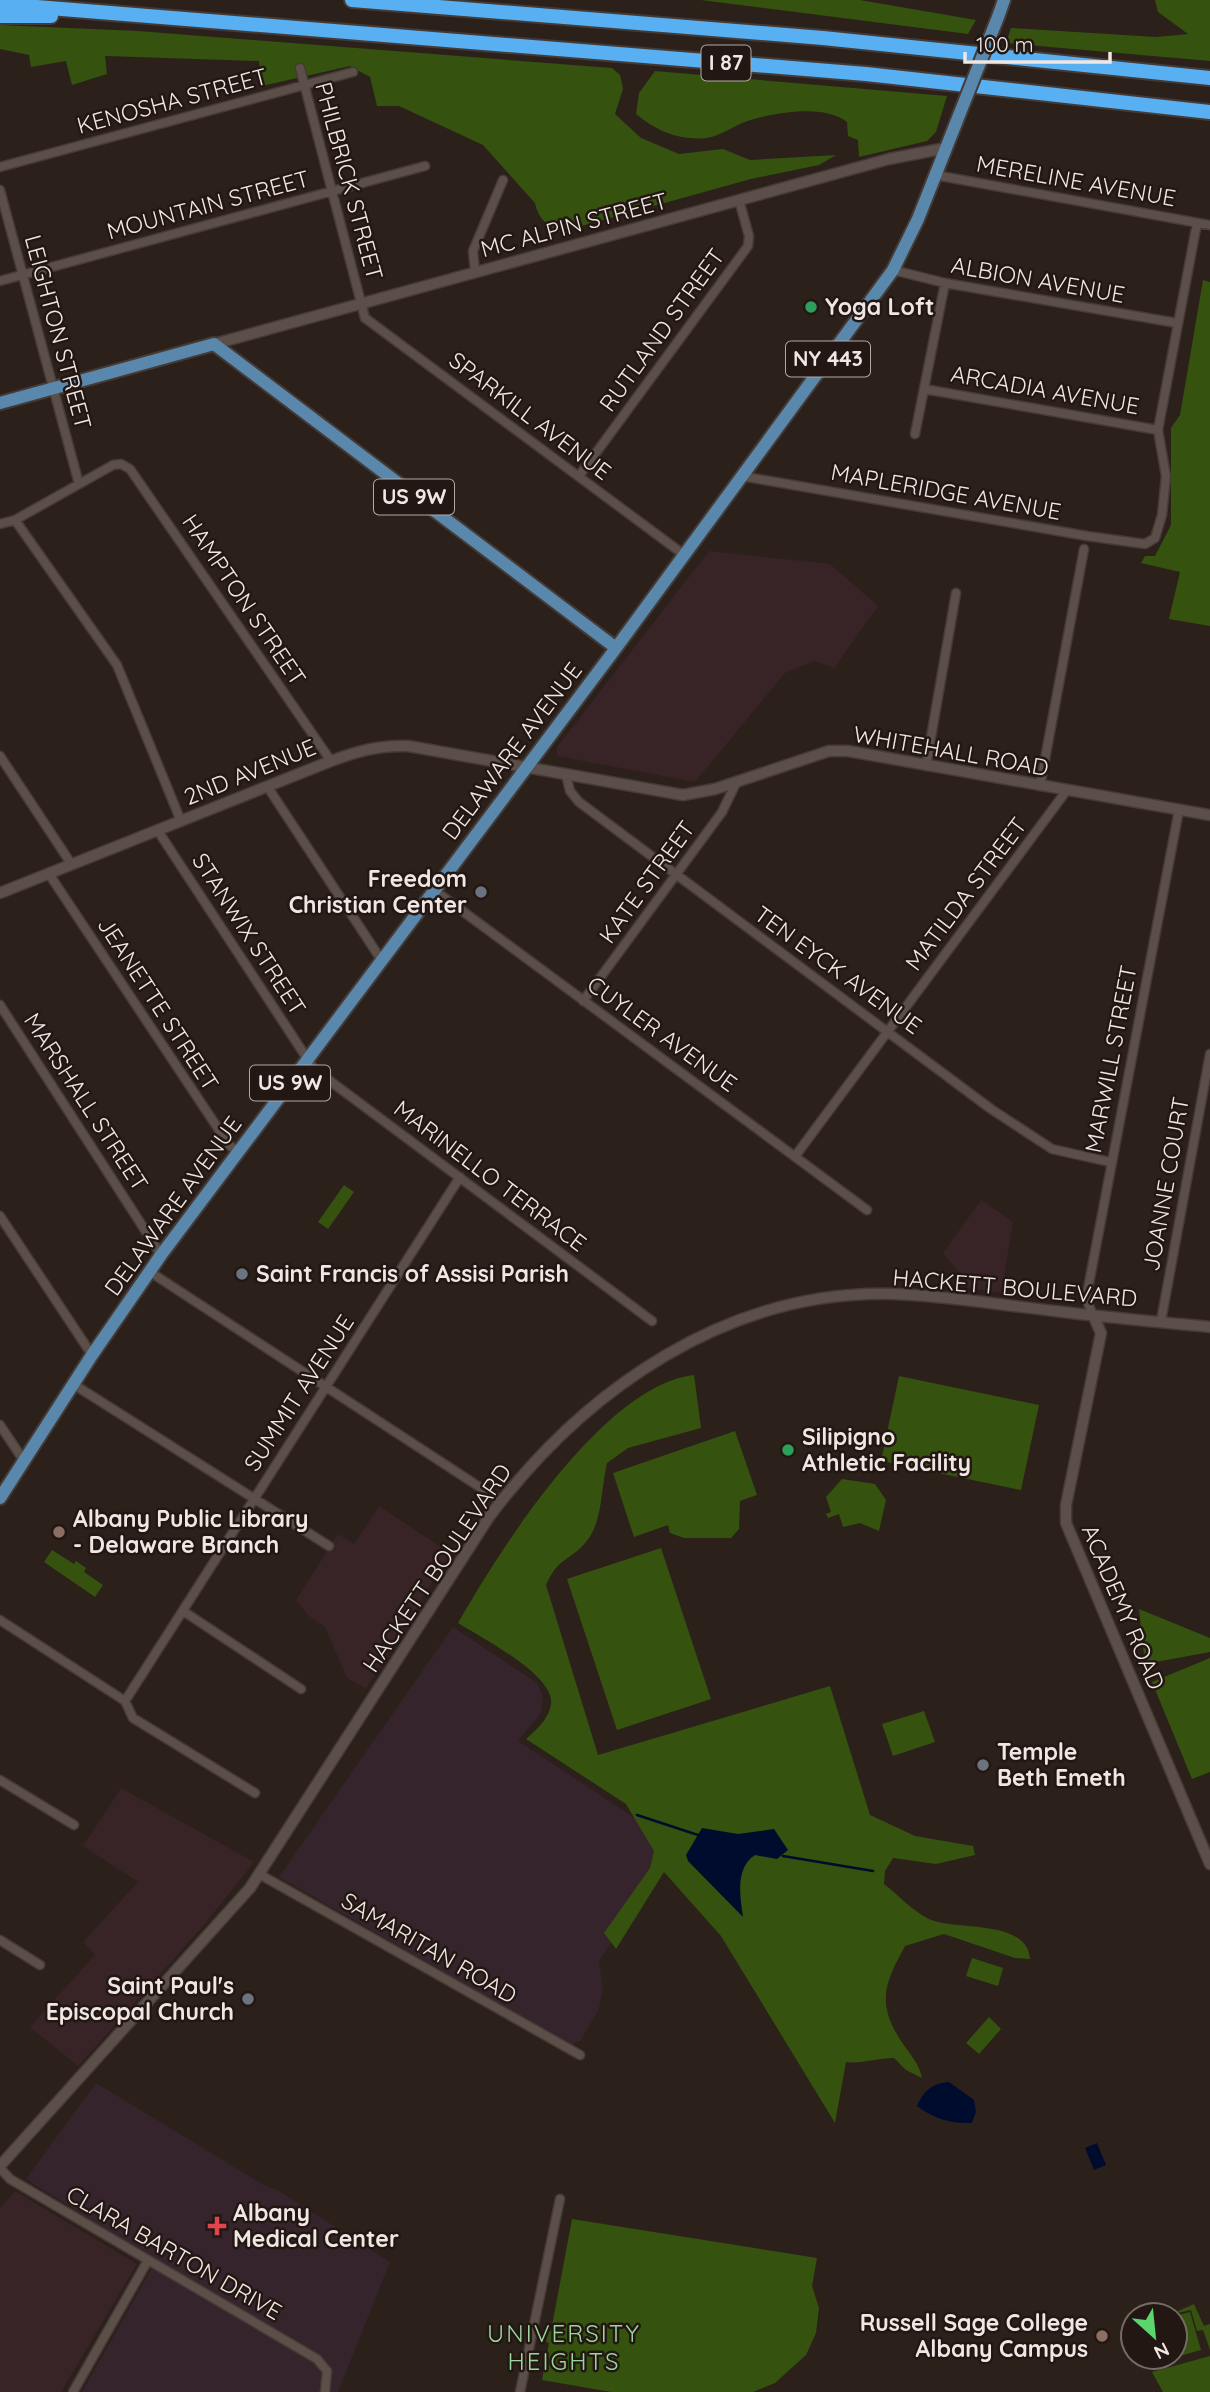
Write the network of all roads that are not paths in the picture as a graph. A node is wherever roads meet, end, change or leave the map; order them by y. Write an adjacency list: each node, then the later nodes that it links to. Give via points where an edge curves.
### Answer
1 (352, 0): 5 (highway, I 87)
2 (383, 0): 5 (highway)
3 (1004, 0): 13 (main road, DELAWARE AVENUE / NY 443, bridge)
4 (0, 4): 7 (highway, I 87)
5 (408, 4): 10 (highway, I 87, via 797,35)
6 (0, 16): 7 (highway)
7 (241, 23): 12 (highway, I 87, via 866,74)
8 (300, 68): 11 (street, PHILBRICK STREET)
9 (353, 72): 11 (street, KENOSHA STREET)
10 (1210, 78)
11 (305, 85): 15 (street, KENOSHA STREET); 19 (street, PHILBRICK STREET)
12 (1210, 112)
13 (946, 148): 16 (main road, DELAWARE AVENUE / NY 443); 20 (street, MC ALPIN STREET, via 899,156)
14 (425, 166): 19 (street, MOUNTAIN STREET)
15 (0, 167)
16 (935, 175): 21 (street, MERELINE AVENUE); 23 (main road, DELAWARE AVENUE / NY 443)
17 (503, 180): 24 (street, via 473,251)
18 (0, 190): 25 (street, LEIGHTON STREET)
19 (333, 191): 25 (street, MOUNTAIN STREET); 28 (street, PHILBRICK STREET)
20 (739, 200): 24 (street, MC ALPIN STREET); 36 (street, RUTLAND STREET, via 748,246)
21 (1197, 223): 22 (street, MERELINE AVENUE); 29 (street)
22 (1210, 225)
23 (893, 271): 27 (street, ALBION AVENUE); 37 (main road, DELAWARE AVENUE / NY 443)
24 (475, 272): 28 (street, MC ALPIN STREET)
25 (21, 275): 26 (street, MOUNTAIN STREET); 31 (street, LEIGHTON STREET)
26 (0, 281)
27 (945, 284): 29 (street, ALBION AVENUE); 32 (street)
28 (362, 303): 30 (street, MC ALPIN STREET); 36 (street, SPARKILL AVENUE, via 365,318)
29 (1177, 323): 34 (street)
30 (214, 344): 31 (main road); 44 (main road, US 9W)
31 (52, 388): 33 (main road); 38 (street, LEIGHTON STREET)
32 (924, 389): 34 (street, ARCADIA AVENUE); 35 (street)
33 (0, 403)
34 (1158, 430): 37 (street, MAPLERIDGE AVENUE, via 1165,492 1155,538 1145,544)
35 (915, 433)
36 (579, 476): 42 (street, SPARKILL AVENUE)
37 (741, 476): 42 (main road, DELAWARE AVENUE / NY 443)
38 (79, 484): 39 (street); 46 (street, HAMPTON STREET, via 113,465 130,469)
39 (15, 520): 40 (street); 56 (street, via 117,665)
40 (0, 524)
41 (1084, 548): 52 (street)
42 (683, 554): 44 (main road, DELAWARE AVENUE / NY 443)
43 (956, 593): 47 (street)
44 (616, 648): 48 (main road, DELAWARE AVENUE / US 9W)
45 (0, 757): 58 (street)
46 (331, 761): 48 (street, 2ND AVENUE, via 367,747 408,746); 51 (street, 2ND AVENUE)
47 (926, 766): 50 (street, WHITEHALL ROAD, via 829,751); 52 (street, WHITEHALL ROAD)
48 (524, 767): 49 (street, WHITEHALL ROAD); 61 (main road, DELAWARE AVENUE / US 9W)
49 (566, 775): 50 (street, WHITEHALL ROAD, via 683,795); 60 (street, TEN EYCK AVENUE, via 579,802)
50 (736, 783): 60 (street, KATE STREET, via 722,812)
51 (267, 786): 56 (street, 2ND AVENUE); 63 (street)
52 (1040, 786): 53 (street, WHITEHALL ROAD)
53 (1066, 790): 54 (street, WHITEHALL ROAD); 66 (street, MATILDA STREET)
54 (1179, 810): 55 (street, WHITEHALL ROAD); 71 (street, MARWILL STREET)
55 (1210, 815)
56 (181, 821): 57 (street, 2ND AVENUE)
57 (158, 831): 58 (street, 2ND AVENUE); 68 (street, STANWIX STREET)
58 (72, 865): 59 (street, 2ND AVENUE)
59 (50, 874): 62 (street, 2ND AVENUE); 69 (street, JEANETTE STREET, via 229,1145)
60 (677, 875): 64 (street, KATE STREET); 66 (street, TEN EYCK AVENUE)
61 (434, 890): 63 (main road, DELAWARE AVENUE / US 9W); 64 (street, CUYLER AVENUE)
62 (0, 893)
63 (382, 961): 68 (main road, DELAWARE AVENUE / US 9W)
64 (583, 1002): 70 (street, CUYLER AVENUE)
65 (0, 1005): 75 (street, MARSHALL STREET)
66 (887, 1030): 70 (street, MATILDA STREET); 71 (street, TEN EYCK AVENUE, via 1040,1142 1069,1154)
67 (1210, 1054): 79 (street, JOANNE COURT)
68 (308, 1059): 69 (main road, DELAWARE AVENUE / US 9W); 72 (street, MARINELLO TERRACE, via 314,1069)
69 (238, 1152): 75 (main road, DELAWARE AVENUE / US 9W)
70 (796, 1155): 73 (street, CUYLER AVENUE)
71 (1110, 1161): 77 (street, MARWILL STREET, via 1086,1299)
72 (460, 1177): 78 (street, MARINELLO TERRACE); 83 (street, SUMMIT AVENUE)
73 (867, 1210)
74 (0, 1216): 81 (street)
75 (161, 1255): 76 (main road, DELAWARE AVENUE / US 9W)
76 (150, 1272): 81 (main road, DELAWARE AVENUE / US 9W); 83 (street)
77 (1093, 1315): 79 (street, HACKETT BOULEVARD); 88 (street, HACKETT BOULEVARD, via 893,1294 824,1299 755,1315 708,1332 608,1392 565,1428); 97 (street, ACADEMY ROAD, via 1101,1333 1066,1523)
78 (652, 1321)
79 (1161, 1321): 80 (street, HACKETT BOULEVARD)
80 (1210, 1327)
81 (92, 1355): 82 (main road, DELAWARE AVENUE / US 9W)
82 (73, 1384): 85 (main road, DELAWARE AVENUE / US 9W); 87 (street)
83 (326, 1386): 87 (street, SUMMIT AVENUE); 88 (street)
84 (0, 1425): 85 (street)
85 (24, 1461): 86 (main road, DELAWARE AVENUE / US 9W)
86 (0, 1498)
87 (255, 1499): 89 (street); 90 (street, SUMMIT AVENUE)
88 (501, 1501): 98 (street, HACKETT BOULEVARD)
89 (329, 1546)
90 (183, 1611): 92 (street); 93 (street, SUMMIT AVENUE)
91 (0, 1620): 93 (street)
92 (301, 1689)
93 (125, 1700): 95 (street, via 133,1718)
94 (0, 1780): 96 (street)
95 (255, 1793)
96 (74, 1825)
97 (1210, 1864)
98 (259, 1874): 101 (street, SAMARITAN ROAD); 102 (street, HACKETT BOULEVARD, via 218,1926)
99 (0, 1940): 100 (street)
100 (40, 1965)
101 (580, 2055)
102 (0, 2167): 104 (street, CLARA BARTON DRIVE, via 9,2179)
103 (560, 2199): 107 (street)
104 (147, 2262): 105 (street); 106 (street, CLARA BARTON DRIVE, via 317,2359 327,2371)
105 (73, 2392)
106 (325, 2392)
107 (520, 2392)

